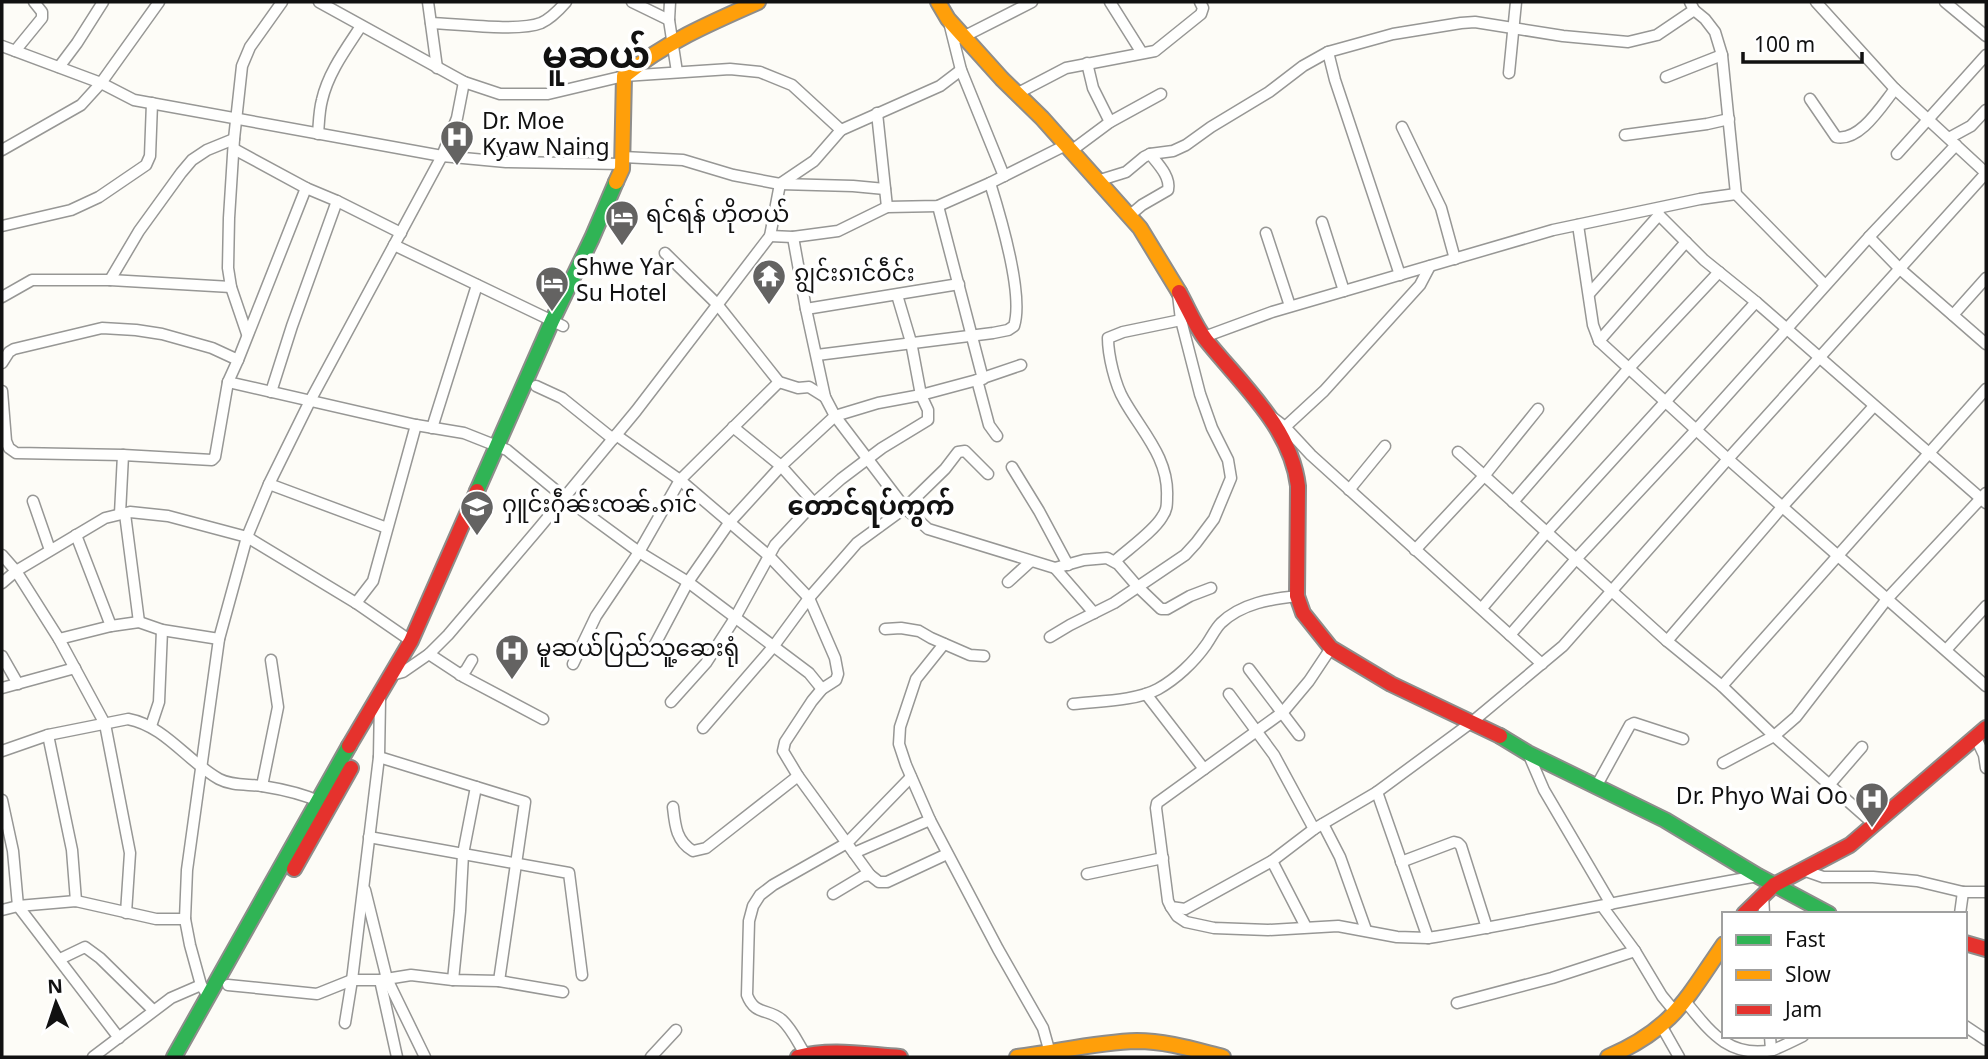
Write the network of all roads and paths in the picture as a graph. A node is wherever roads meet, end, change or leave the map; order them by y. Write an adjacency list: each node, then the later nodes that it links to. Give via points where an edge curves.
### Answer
1 (34, 2): 28 (street, via 42,18)
2 (103, 2): 34 (street)
3 (142, 2): 18 (street)
4 (282, 2): 50 (street, via 242,66)
5 (319, 2): 22 (street)
6 (428, 2): 21 (street)
7 (566, 2): 21 (street, via 541,23 517,28)
8 (632, 2): 20 (street)
9 (670, 2): 20 (street)
10 (758, 2): 26 (main road)
11 (938, 2): 25 (main road)
12 (1032, 2): 25 (street)
13 (1110, 2): 30 (street)
14 (1200, 2): 30 (street, via 1201,14 1155,51)
15 (1516, 2): 23 (street)
16 (1816, 2): 43 (street)
17 (1945, 2): 24 (street)
18 (155, 6): 42 (street)
19 (1692, 6): 23 (street, via 1657,35 1628,42); 31 (street, via 1715,32)
20 (669, 20): 26 (street)
21 (431, 23): 35 (street)
22 (361, 26): 35 (street); 56 (street, via 328,81)
23 (1514, 29): 29 (street, via 1461,23 1393,34); 38 (street)
24 (1986, 36)
25 (959, 39): 36 (street); 44 (main road)
26 (673, 42): 37 (street); 39 (main road)
27 (2, 46): 28 (street)
28 (15, 51): 34 (street)
29 (1328, 52): 62 (street, via 1185,145); 94 (street)
30 (1142, 53): 33 (street)
31 (1722, 55): 40 (street); 51 (street)
32 (1986, 55): 52 (street)
33 (1087, 63): 44 (street, via 1066,68); 53 (street)
34 (59, 67): 42 (street)
35 (437, 68): 41 (street)
36 (961, 70): 49 (street, via 940,86); 67 (street)
37 (677, 72): 39 (street); 55 (street, via 760,72 792,85)
38 (1509, 73)
39 (624, 76): 41 (street, via 548,94 500,94); 65 (main road)
40 (1666, 77)
41 (464, 82): 64 (street, via 457,118)
42 (101, 83): 47 (street, via 134,100); 61 (street, via 81,106)
43 (1895, 89): 46 (street, via 1856,135 1845,139 1836,137); 52 (street)
44 (1018, 93): 60 (main road)
45 (1161, 94): 53 (street)
46 (1810, 99)
47 (152, 103): 50 (street); 81 (street, via 146,165 71,210)
48 (1986, 110): 58 (street)
49 (877, 113): 55 (street); 72 (street)
50 (237, 119): 56 (street); 59 (street)
51 (1729, 119): 57 (street); 73 (street)
52 (1929, 120): 58 (street); 63 (street)
53 (1110, 122): 60 (street)
54 (1402, 127): 90 (street, via 1441,208)
55 (841, 130): 70 (street, via 814,161)
56 (318, 134): 64 (street)
57 (1625, 135)
58 (1952, 141): 66 (street); 86 (street)
59 (234, 144): 71 (street); 96 (street, via 207,150 192,160 139,231); 100 (street)
60 (1069, 148): 67 (street); 68 (main road)
61 (2, 150)
62 (1150, 154): 68 (street, via 1126,173); 78 (street, via 1170,186)
63 (1897, 154)
64 (442, 156): 65 (street, via 506,162); 82 (street)
65 (623, 163): 70 (street, via 682,160); 112 (main road)
66 (1986, 173): 92 (street)
67 (1004, 176): 69 (street)
68 (1097, 181): 78 (main road)
69 (990, 183): 75 (street); 115 (street, via 1014,284 1016,320 1009,330)
70 (780, 184): 72 (street); 84 (street)
71 (306, 188): 74 (street); 114 (street)
72 (885, 189): 76 (street)
73 (1736, 194): 77 (street); 99 (street)
74 (337, 201): 82 (street); 132 (street)
75 (938, 206): 76 (street); 97 (street)
76 (887, 207): 85 (street, via 838,231)
77 (1658, 212): 80 (street); 87 (street); 103 (street)
78 (1129, 216): 101 (main road)
79 (1322, 222): 102 (street)
80 (1578, 225): 90 (street); 103 (street)
81 (2, 226)
82 (401, 233): 88 (street)
83 (1266, 233): 108 (street)
84 (771, 236): 85 (street); 107 (street)
85 (793, 237): 109 (street)
86 (1869, 237): 92 (street); 99 (street)
87 (1686, 242): 93 (street); 117 (street)
88 (394, 245): 98 (street); 135 (street)
89 (665, 253): 107 (street)
90 (1455, 259): 91 (street)
91 (1430, 266): 94 (street); 143 (street, via 1420,285)
92 (1900, 269): 110 (street); 121 (street)
93 (1719, 272): 106 (street); 125 (street)
94 (1400, 275): 102 (street)
95 (1986, 278): 110 (street)
96 (110, 280): 100 (street); 105 (street, via 32,280)
97 (959, 284): 104 (street); 115 (street)
98 (477, 285): 112 (street); 144 (street)
99 (1825, 285): 113 (street)
100 (231, 286): 114 (street)
101 (1178, 289): 111 (street); 116 (main road)
102 (1344, 291): 108 (street)
103 (1589, 294): 117 (street)
104 (897, 295): 109 (street); 118 (street)
105 (2, 297)
106 (1756, 302): 113 (street); 136 (street)
107 (717, 304): 128 (street); 147 (street)
108 (1290, 306): 116 (street)
109 (806, 309): 120 (street)
110 (1953, 315): 119 (street)
111 (1181, 320): 182 (street, via 1108,338 1118,388 1152,442 1168,486 1167,509 1161,521); 190 (street, via 1200,394 1231,478 1214,519 1196,543)
112 (558, 323): 129 (main road); 149 (main road)
113 (1786, 328): 121 (street); 145 (street)
114 (247, 334): 122 (street)
115 (972, 336): 118 (street); 126 (street)
116 (1204, 337): 139 (main road)
117 (1599, 341): 125 (street)
118 (911, 342): 120 (street); 133 (street)
119 (1986, 344)
120 (817, 355): 134 (street)
121 (1819, 358): 137 (street); 153 (street)
122 (239, 360): 123 (street, via 162,334 102,328 14,349); 127 (street)
123 (2, 363)
124 (1021, 365): 126 (street)
125 (1629, 368): 136 (street); 165 (street)
126 (980, 380): 133 (street); 146 (street, via 989,425)
127 (228, 382): 132 (street); 152 (street, via 212,460)
128 (779, 382): 134 (street, via 809,387); 142 (street)
129 (536, 386): 147 (street, via 562,398); 149 (main road)
130 (1986, 390): 151 (street)
131 (2, 391): 152 (street, via 6,441 16,453)
132 (271, 392): 135 (street)
133 (921, 395): 140 (street); 154 (street, via 928,420)
134 (825, 397): 140 (street)
135 (310, 401): 141 (street); 160 (street)
136 (1666, 402): 145 (street); 172 (street)
137 (1874, 406): 151 (street); 167 (street)
138 (1538, 409): 158 (street)
139 (1266, 413): 143 (street); 193 (main road, via 1296,470)
140 (835, 416): 154 (street); 155 (street)
141 (416, 425): 144 (street); 171 (street)
142 (733, 426): 155 (street); 159 (street)
143 (1285, 427): 161 (street)
144 (432, 428): 149 (street, via 464,433)
145 (1696, 430): 153 (street); 181 (street)
146 (997, 436)
147 (614, 437): 159 (street); 162 (street)
148 (1385, 446): 161 (street)
149 (502, 448): 162 (street); 209 (main road); 225 (main road, via 419,646)
150 (1458, 452): 158 (street)
151 (1929, 454): 163 (street); 180 (street)
152 (123, 455): 169 (street)
153 (1728, 459): 167 (street); 192 (street)
154 (869, 460): 166 (street); 168 (street)
155 (781, 466): 166 (street); 170 (street)
156 (1012, 467): 184 (street)
157 (988, 474): 168 (street, via 961,451)
158 (1484, 477): 165 (street); 176 (street)
159 (680, 480): 170 (street); 177 (street)
160 (269, 484): 171 (street); 174 (street)
161 (1349, 490): 176 (street)
162 (564, 497): 177 (street); 216 (street)
163 (1985, 498): 195 (street)
164 (33, 502): 175 (street)
165 (1513, 502): 172 (street)
166 (814, 503): 179 (street)
167 (1783, 506): 180 (street); 210 (street)
168 (905, 508): 183 (street, via 928,530); 194 (street, via 857,543)
169 (123, 514): 173 (street, via 105,518); 174 (street, via 168,516); 201 (street)
170 (729, 523): 179 (street); 189 (street)
171 (387, 528): 196 (street, via 373,581)
172 (1546, 533): 181 (street); 198 (street)
173 (76, 535): 175 (street); 202 (street)
174 (247, 537): 196 (street); 208 (street)
175 (50, 550): 186 (street)
176 (1415, 550): 198 (street)
177 (639, 552): 189 (street); 221 (street, via 597,616)
178 (2, 555): 186 (street)
179 (768, 556): 194 (street); 200 (street)
180 (1838, 556): 195 (street); 228 (street)
181 (1576, 558): 192 (street); 205 (street)
182 (1115, 561): 184 (street, via 1099,558); 190 (street)
183 (1030, 562): 185 (street); 187 (street)
184 (1068, 565): 185 (street)
185 (1055, 568): 199 (street)
186 (16, 571): 188 (street); 207 (street)
187 (1008, 582)
188 (2, 583)
189 (688, 583): 200 (street); 214 (street)
190 (1137, 586): 191 (street, via 1167,609); 199 (street)
191 (1211, 588)
192 (1611, 590): 210 (street); 222 (street)
193 (1297, 596): 213 (main road, via 1303,613); 232 (street, via 1263,600 1241,609 1221,623 1195,660)
194 (809, 598): 212 (street); 231 (street, via 837,670 836,680)
195 (1887, 599): 215 (street); 248 (street, via 1796,717)
196 (356, 603): 209 (street)
197 (1986, 606): 215 (street)
198 (1482, 608): 205 (street)
199 (1094, 613): 206 (street)
200 (735, 618): 212 (street); 235 (street, via 706,663)
201 (139, 622): 202 (street); 204 (street)
202 (111, 626): 207 (street)
203 (885, 629): 211 (street, via 919,631)
204 (162, 630): 208 (street); 242 (street, via 159,702)
205 (1510, 635): 222 (street)
206 (1050, 637)
207 (59, 639): 223 (street)
208 (219, 639): 255 (street)
209 (411, 640): 225 (main road)
210 (1667, 641): 228 (street)
211 (944, 644): 218 (street); 259 (street, via 916,679 900,727 899,744)
212 (773, 647): 231 (street, via 809,673); 243 (street)
213 (1331, 648): 237 (street); 240 (main road, via 1391,684)
214 (652, 650)
215 (1946, 650): 229 (street)
216 (429, 654): 225 (street); 226 (street)
217 (2, 656): 227 (street)
218 (984, 656)
219 (271, 660): 262 (street, via 278,707)
220 (472, 660): 226 (street)
221 (573, 664)
222 (1542, 664): 240 (street)
223 (75, 668): 227 (street); 241 (street)
224 (1249, 669): 237 (street)
225 (398, 673): 234 (main road); 238 (main road)
226 (460, 674): 239 (street)
227 (18, 684): 230 (street)
228 (1722, 686): 248 (street)
229 (1986, 686)
230 (2, 688)
231 (822, 689): 258 (street, via 785,742 783,751)
232 (1146, 694): 236 (street); 257 (street)
233 (1228, 694): 244 (street)
234 (380, 696): 238 (street); 266 (main road)
235 (671, 702)
236 (1073, 704)
237 (1283, 712): 244 (street); 247 (street)
238 (381, 714): 253 (street); 266 (main road)
239 (543, 719)
240 (1472, 722): 252 (main road); 264 (street)
241 (105, 724): 242 (street, via 128,719); 246 (street); 294 (street, via 130,853)
242 (151, 726): 255 (street)
243 (703, 728)
244 (1256, 731): 257 (street); 270 (street)
245 (1981, 733): 256 (street); 269 (main road)
246 (48, 735): 251 (street); 289 (street, via 72,850)
247 (1299, 735)
248 (1774, 736): 254 (street); 260 (street)
249 (1683, 739): 261 (street, via 1630,725)
250 (1862, 747): 260 (street)
251 (2, 751)
252 (1528, 753): 261 (main road); 290 (street)
253 (379, 757): 263 (street); 271 (street)
254 (1723, 763)
255 (200, 767): 262 (street, via 230,783); 299 (street)
256 (1986, 768)
257 (1204, 769): 276 (street, via 1157,803)
258 (798, 776): 267 (street, via 706,848 692,851 683,845); 272 (street)
259 (911, 777): 268 (street); 272 (street)
260 (1830, 784): 269 (street)
261 (1597, 785): 283 (main road)
262 (262, 786): 266 (street)
263 (476, 787): 273 (street); 279 (street, via 525,802)
264 (1377, 792): 270 (street); 278 (street)
265 (2, 800): 291 (street)
266 (324, 803): 314 (main road); 315 (main road)
267 (673, 807)
268 (930, 820): 274 (street); 275 (street)
269 (1875, 825): 280 (main road, via 1850,845)
270 (1318, 827): 277 (street); 302 (street, via 1340,857)
271 (369, 836): 273 (street); 284 (street)
272 (847, 843): 274 (street); 331 (street, via 773,885 753,906 747,995 761,1012 785,1022)
273 (463, 853): 279 (street); 311 (street)
274 (854, 853): 282 (street)
275 (947, 854): 282 (street, via 887,882); 330 (street, via 1043,1028)
276 (1163, 858): 281 (street); 292 (street)
277 (1272, 861): 292 (street, via 1185,909); 300 (street)
278 (1401, 862): 301 (street, via 1458,842); 303 (street)
279 (516, 863): 309 (street, via 569,873); 313 (street)
280 (1803, 870): 285 (main road); 286 (street, via 1823,877 1917,881)
281 (1087, 874)
282 (870, 875): 288 (street)
283 (1758, 876): 285 (main road); 290 (street)
284 (363, 883): 310 (street); 312 (street)
285 (1768, 889): 295 (main road); 296 (street); 297 (main road)
286 (1963, 892): 287 (street); 298 (street)
287 (1986, 892)
288 (833, 894)
289 (76, 901): 291 (street); 294 (street)
290 (1606, 905): 301 (street); 307 (street)
291 (18, 906): 293 (street); 308 (street)
292 (1171, 907): 300 (street, via 1186,922 1214,928)
293 (2, 910)
294 (127, 912): 299 (street)
295 (1746, 912)
296 (1763, 912)
297 (1824, 912)
298 (1960, 912)
299 (185, 919): 315 (street)
300 (1306, 926): 302 (street)
301 (1487, 928): 303 (street)
302 (1366, 930): 303 (street)
303 (1428, 939)
304 (1967, 944): 306 (main road)
305 (1722, 947): 318 (main road)
306 (1986, 949)
307 (1635, 951): 317 (street); 318 (street, via 1662,996)
308 (60, 959): 319 (street, via 85,947); 324 (street)
309 (582, 975)
310 (352, 979): 312 (street); 314 (street, via 317,994); 320 (street)
311 (453, 979): 312 (street, via 411,975); 313 (street)
312 (383, 980): 336 (street); 337 (street)
313 (499, 981): 316 (street)
314 (228, 985): 335 (main road)
315 (205, 991): 319 (street, via 171,998); 334 (main road)
316 (564, 992)
317 (1457, 1003)
318 (1680, 1007): 321 (main road); 328 (street, via 1734,1051)
319 (153, 1010): 324 (street)
320 (345, 1023)
321 (1662, 1027): 342 (main road); 343 (street)
322 (1967, 1027): 327 (street)
323 (676, 1030): 338 (street)
324 (119, 1038): 333 (street)
325 (1770, 1038): 328 (street)
326 (1799, 1038): 328 (street)
327 (1986, 1040)
328 (1771, 1051)
329 (1179, 1052): 330 (main road, via 1152,1041); 341 (main road)
330 (1051, 1053): 340 (main road)
331 (802, 1056): 332 (main road)
332 (842, 1056): 339 (main road)
333 (93, 1057)
334 (173, 1057)
335 (186, 1057)
336 (397, 1057)
337 (425, 1057)
338 (651, 1057)
339 (900, 1057)
340 (1017, 1057)
341 (1223, 1057)
342 (1608, 1057)
343 (1679, 1057)

